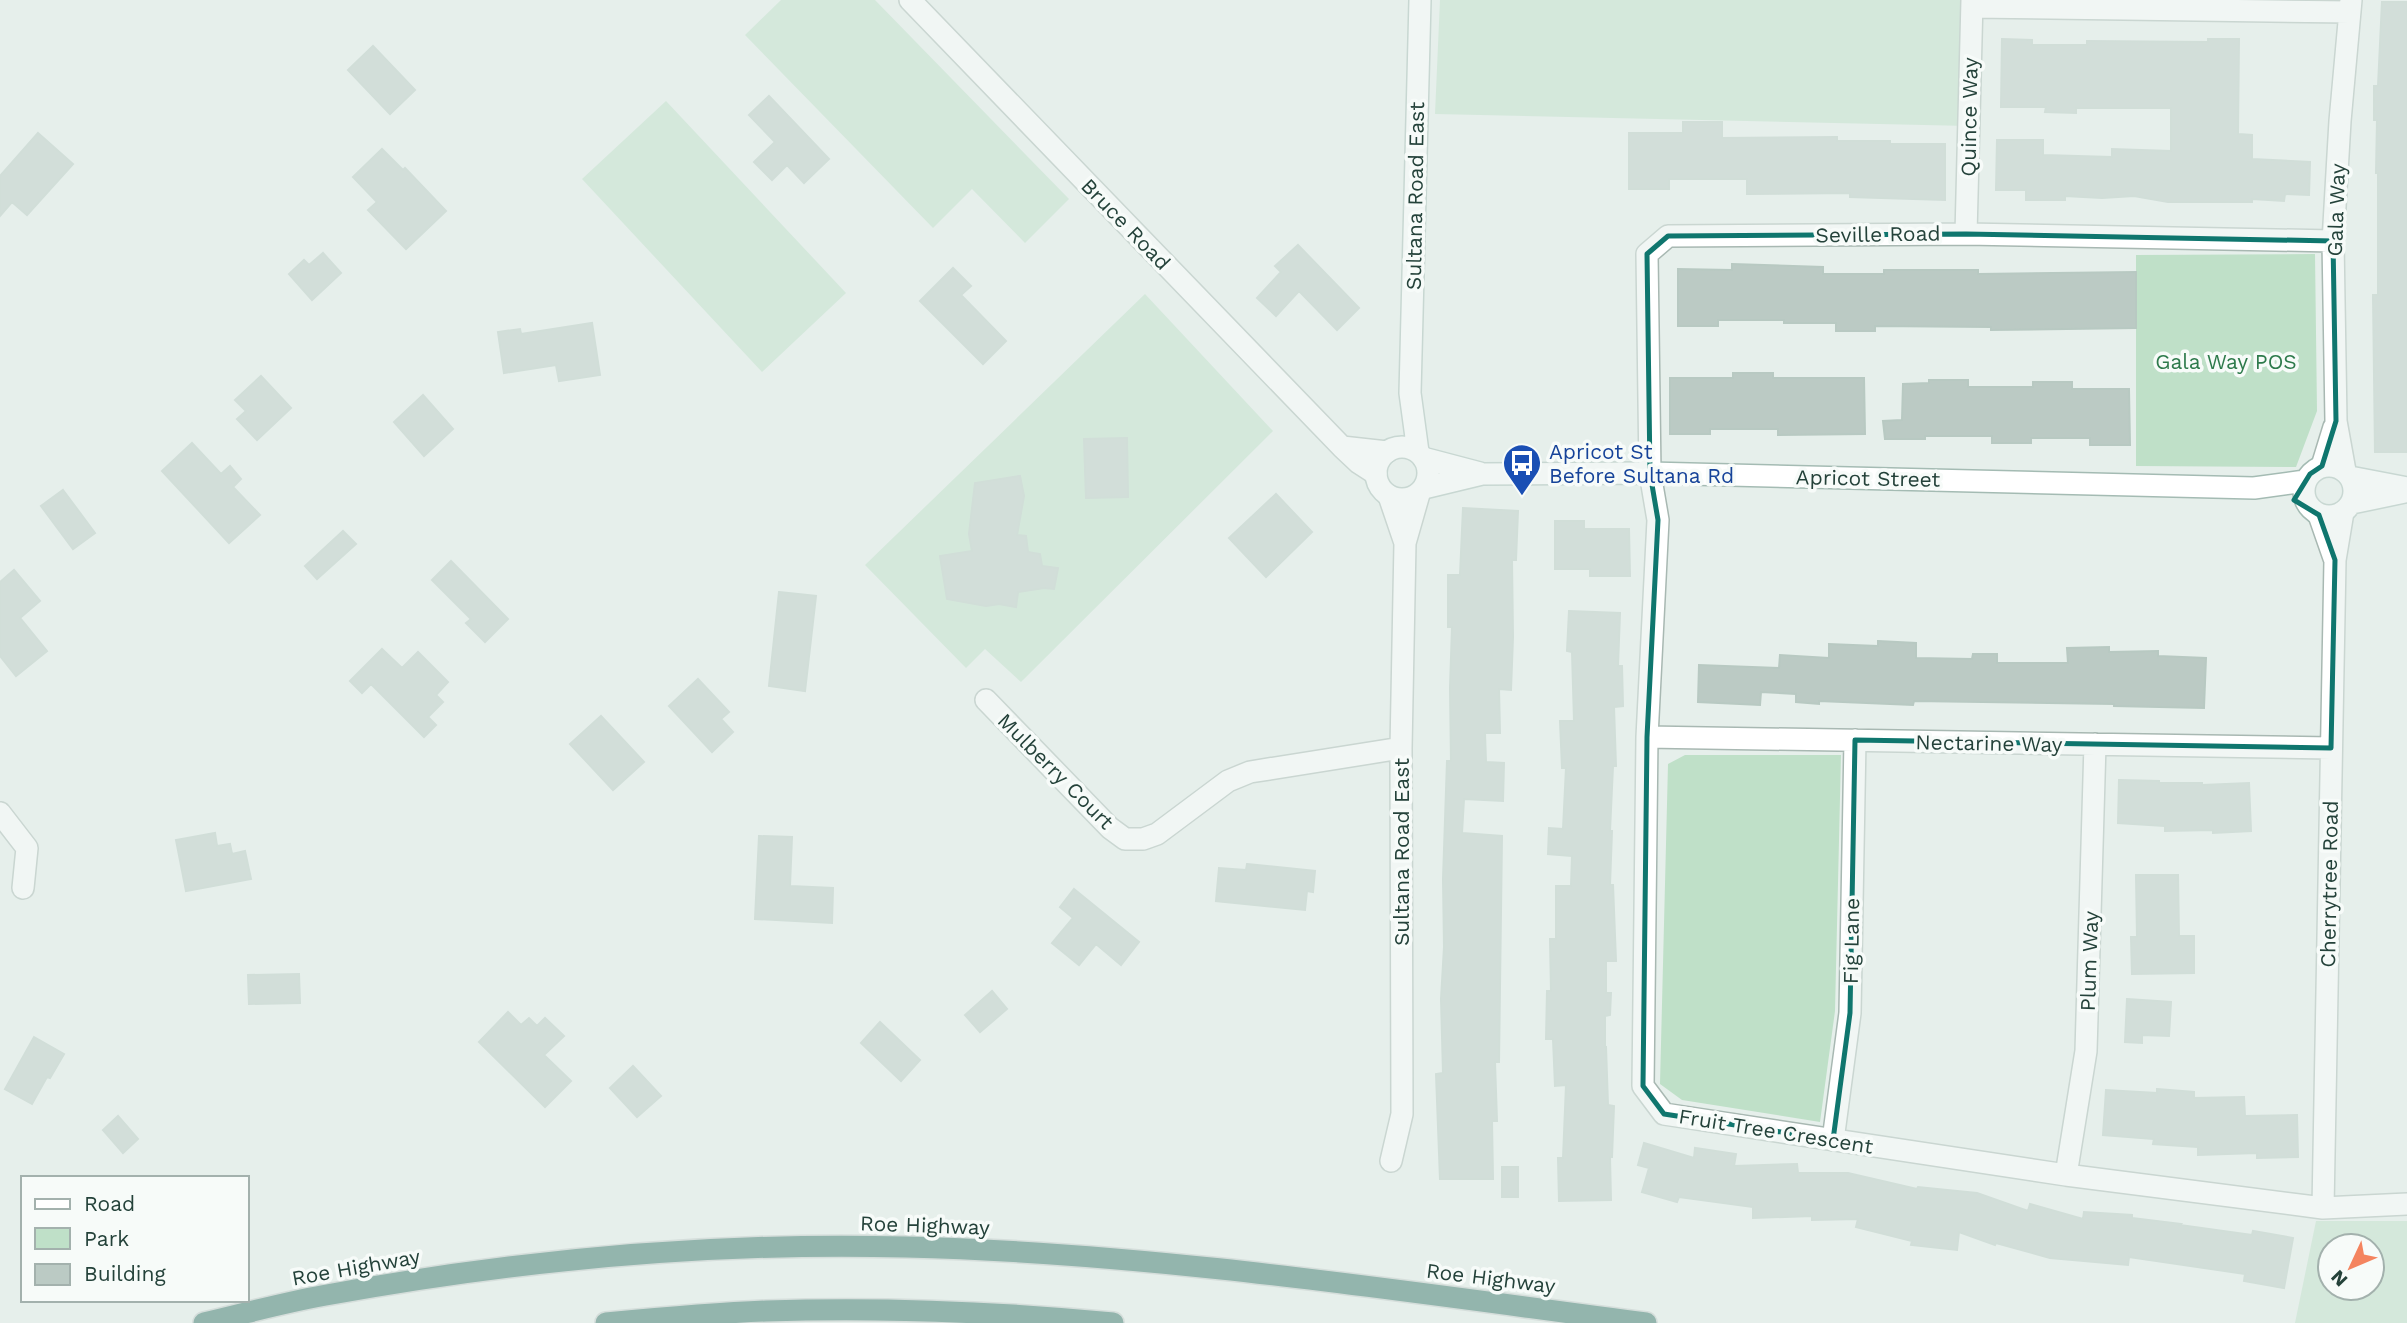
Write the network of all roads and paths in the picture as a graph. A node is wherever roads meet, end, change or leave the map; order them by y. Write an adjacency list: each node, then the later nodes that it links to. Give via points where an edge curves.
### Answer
1 (910, 0): 9 (street, Bruce Road)
2 (1420, 0): 7 (street, Sultana Road East)
3 (1972, 4): 4 (street); 5 (street, Quince Way)
4 (2350, 6): 6 (street, Gala Way)
5 (1966, 234): 6 (street, Seville Road); 13 (street, Seville Road, via 1668,236 1647,254)
6 (2333, 241): 8 (street, Gala Way)
7 (1410, 393): 10 (street, Sultana Road East); 11 (street, Sultana Road East)
8 (2336, 421): 12 (street, Gala Way); 16 (street, Gala Way)
9 (1342, 447): 10 (street); 14 (street, Bruce Road)
10 (1390, 450): 11 (street, via 1405,447); 14 (street, via 1381,458)
11 (1420, 455): 15 (street, Apricot Street); 20 (street, via 1427,470)
12 (2322, 466): 16 (street); 17 (street)
13 (1650, 473): 15 (street, Apricot Street); 18 (street, Apricot Street); 27 (street, Fruit Tree Crescent, via 1658,520)
14 (1376, 474): 21 (street)
15 (1482, 474): 20 (street, Apricot Street)
16 (2348, 474): 19 (street); 22 (street, via 2354,493)
17 (2305, 481): 18 (street, Apricot Street); 23 (street, via 2303,488)
18 (2254, 488): 23 (street, Apricot Street)
19 (2407, 490): 22 (street)
20 (1421, 491): 21 (street, via 1401,499); 24 (street, Sultana Road East)
21 (1389, 496): 24 (street, Sultana Road East)
22 (2348, 507): 23 (street, via 2335,516); 25 (street, Cherrytree Road)
23 (2313, 510): 25 (street, Cherrytree Road)
24 (1405, 543): 30 (street, Sultana Road East)
25 (2334, 560): 31 (street, Cherrytree Road)
26 (986, 700): 30 (street, Mulberry Court, via 1125,839 1157,834 1228,780 1250,772)
27 (1647, 737): 28 (street, Nectarine Way); 34 (street, Fruit Tree Crescent, via 1643,1086 1664,1114)
28 (1855, 740): 29 (street, Nectarine Way); 34 (street, Fig Lane, via 1850,1013)
29 (2095, 744): 31 (street, Nectarine Way); 36 (street, Plum Way, via 2087,1051)
30 (1401, 748): 35 (street, Sultana Road East, via 1402,1114)
31 (2331, 748): 38 (street, Cherrytree Road)
32 (0, 813): 33 (street, via 27,848)
33 (23, 888)
34 (1833, 1140): 36 (street, Fruit Tree Crescent)
35 (1391, 1161)
36 (2066, 1175): 38 (street, Fruit Tree Crescent)
37 (2407, 1204): 38 (street, Fruit Tree Crescent)
38 (2323, 1208)
39 (204, 1323): 42 (highway, Roe Highway, via 331,1294 484,1271 638,1254 892,1247 1190,1265)
40 (606, 1323): 41 (highway, via 765,1311 902,1311)
41 (1113, 1323)
42 (1646, 1323)

